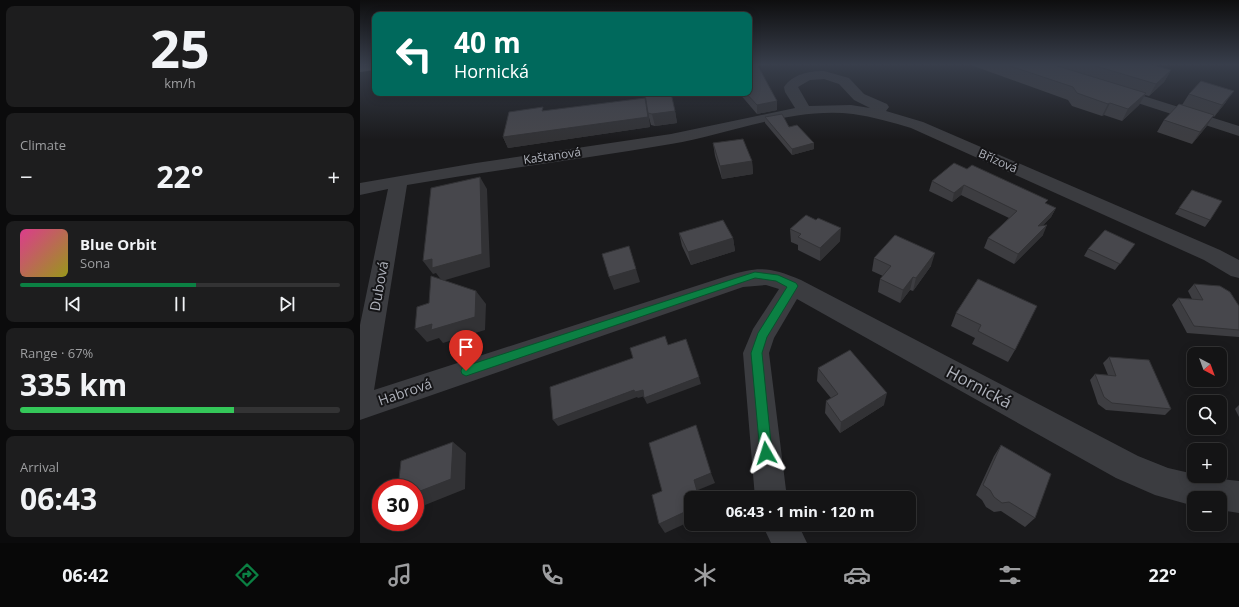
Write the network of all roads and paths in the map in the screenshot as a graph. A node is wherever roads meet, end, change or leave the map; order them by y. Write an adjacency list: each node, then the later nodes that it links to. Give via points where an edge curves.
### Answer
1 (792, 89): 4 (street)
2 (851, 89): 6 (street, via 856,96)
3 (1109, 89): 7 (street)
4 (804, 110): 5 (street, Břízová); 6 (street, Břízová, via 826,108 871,111)
5 (744, 123): 8 (street, Kaštanová, via 672,139 450,171)
6 (917, 125): 10 (street, Břízová, via 1212,255)
7 (1239, 131)
8 (399, 181): 9 (street, Kaštanová); 13 (street, Dubová)
9 (360, 189)
10 (1239, 270)
11 (724, 285): 12 (street, Hornická, via 755,275 778,278); 14 (street, Habrová)
12 (793, 286): 15 (street, via 762,336 756,353); 16 (street, Hornická, via 1134,470 1171,485)
13 (360, 391)
14 (360, 407)
15 (770, 491)
16 (1239, 497)
17 (783, 531): 18 (street)
18 (790, 543)

